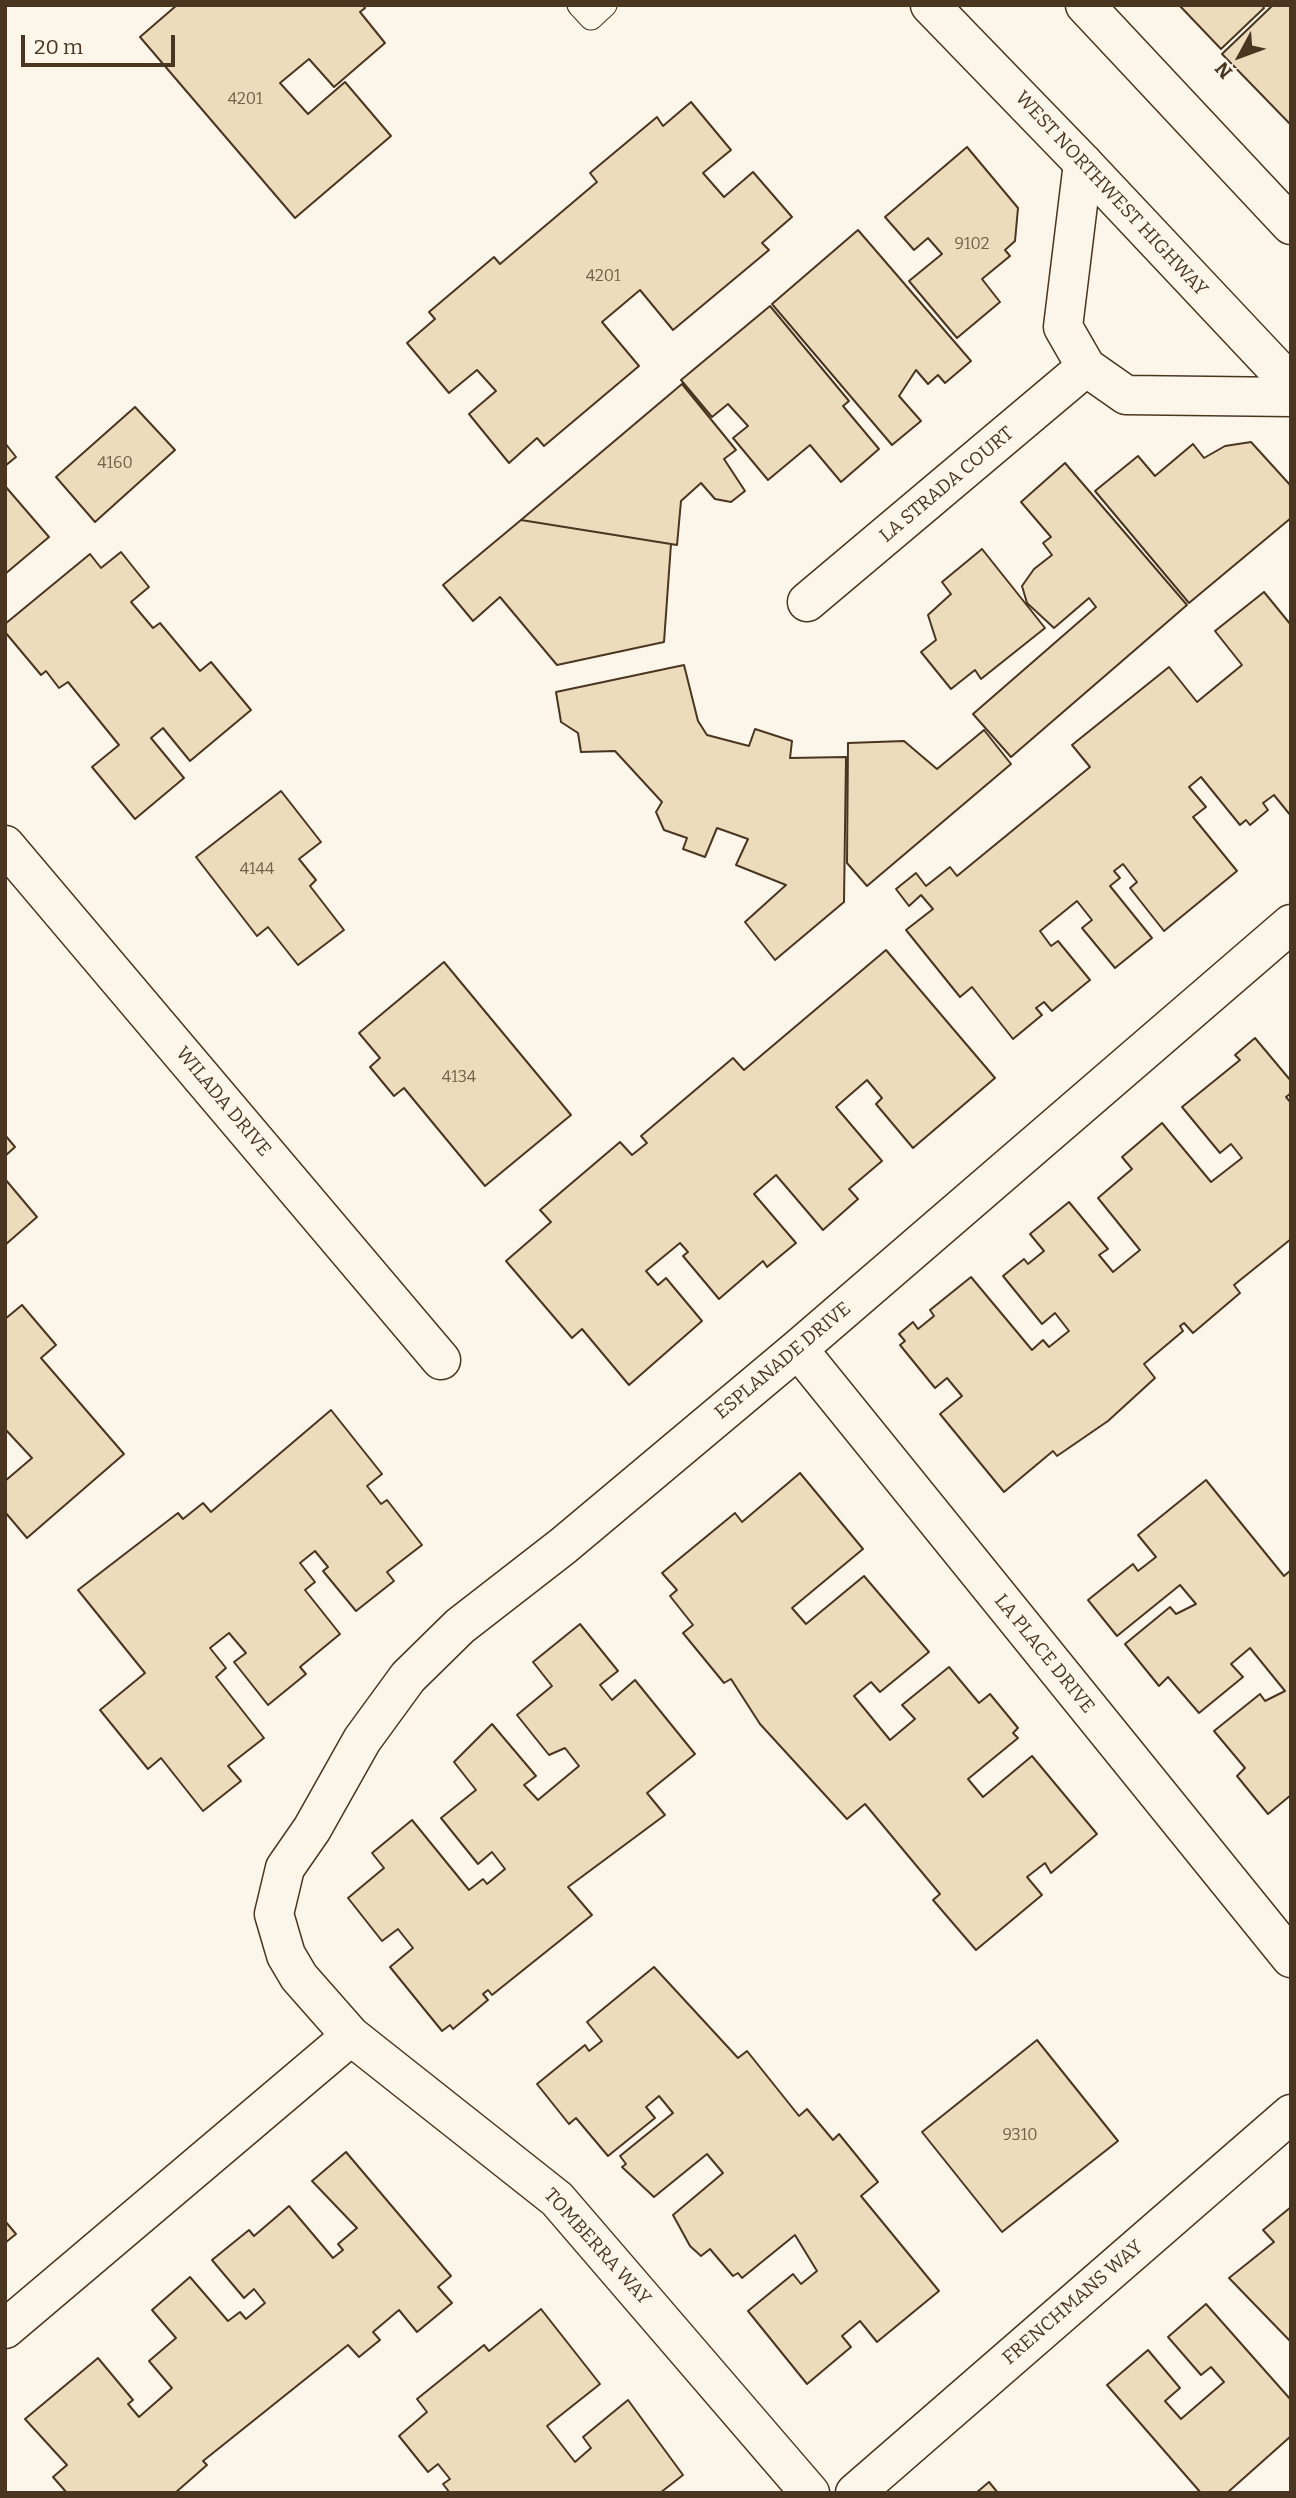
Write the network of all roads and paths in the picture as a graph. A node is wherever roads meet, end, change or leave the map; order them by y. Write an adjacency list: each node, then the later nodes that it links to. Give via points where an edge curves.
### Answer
1 (579, 5): 2 (lane, via 591,18)
2 (605, 5)
3 (930, 5): 5 (street, WEST NORTHWEST HIGHWAY)
4 (1085, 5): 6 (street)
5 (1083, 163): 7 (street, via 1063,327); 8 (street, WEST NORTHWEST HIGHWAY)
6 (1291, 225)
7 (1086, 367): 9 (street, via 1126,395); 10 (street, LA STRADA COURT)
8 (1291, 384)
9 (1291, 397)
10 (807, 602)
11 (5, 845): 14 (street, WILADA DRIVE)
12 (1286, 937): 13 (street, ESPLANADE DRIVE)
13 (798, 1349): 15 (street, ESPLANADE DRIVE, via 451,1634 408,1677 362,1740); 16 (street, LA PLACE DRIVE)
14 (441, 1360)
15 (313, 1829): 17 (street, TOMBERRA WAY, via 285,1868 274,1914 286,1955 299,1977)
16 (1291, 1958)
17 (351, 2036): 19 (street); 20 (street, TOMBERRA WAY, via 558,2199)
18 (1291, 2114): 21 (street, FRENCHMANS WAY)
19 (5, 2329)
20 (810, 2493)
21 (855, 2493)

